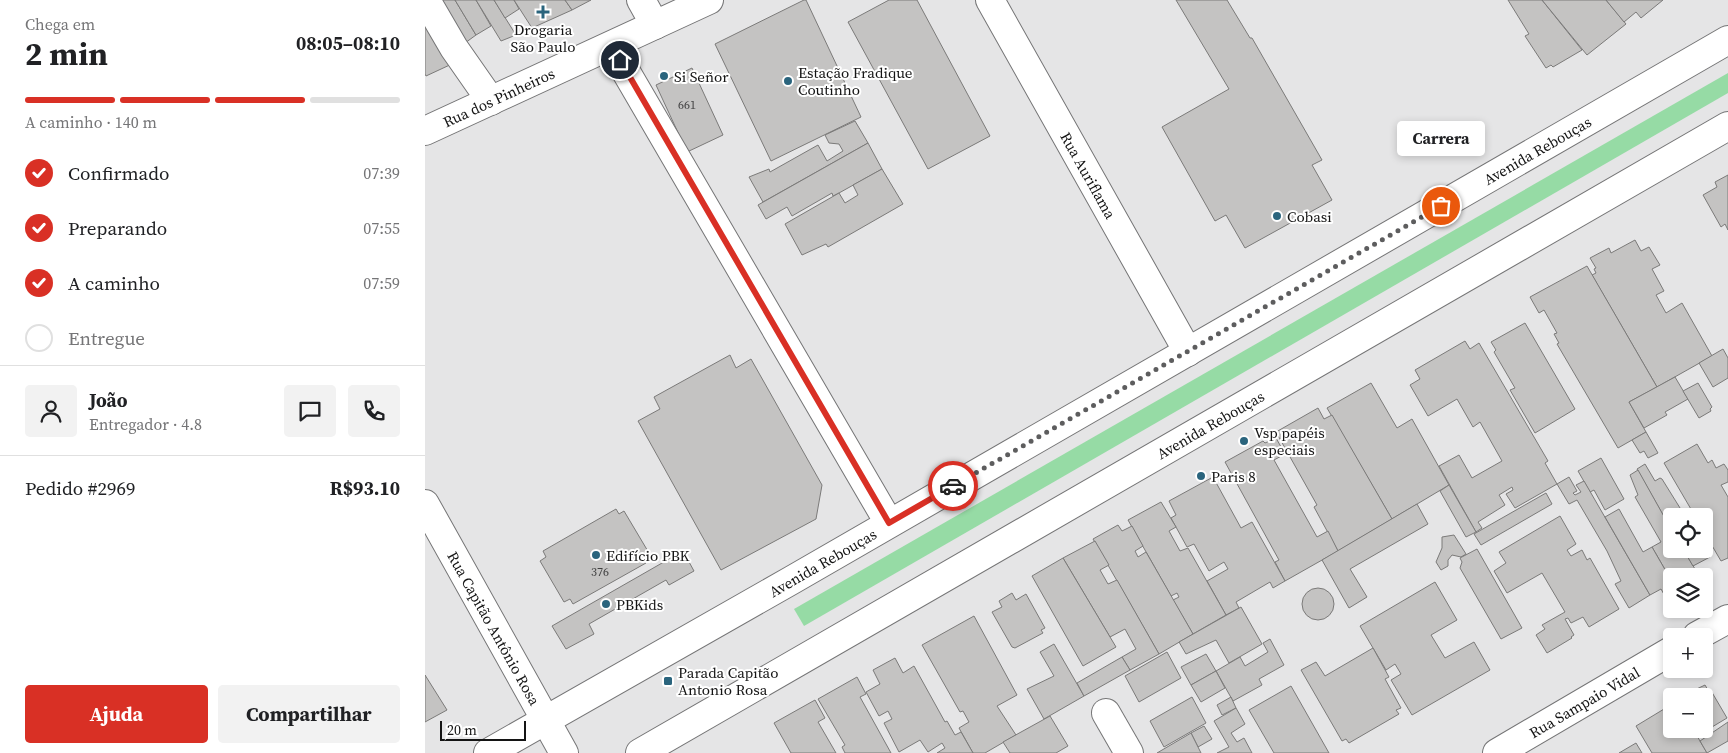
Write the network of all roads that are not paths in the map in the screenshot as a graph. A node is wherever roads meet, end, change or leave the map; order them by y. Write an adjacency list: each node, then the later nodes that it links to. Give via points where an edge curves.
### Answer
1 (426, 0): 8 (main road)
2 (641, 0): 5 (main road)
3 (709, 0): 5 (main road, Rua dos Pinheiros)
4 (990, 0): 11 (main road, Rua Auriflama)
5 (655, 25): 7 (main road, Rua dos Pinheiros)
6 (1728, 40): 11 (main road, Avenida Rebouças)
7 (611, 46): 8 (main road, Rua dos Pinheiros); 13 (main road)
8 (491, 101): 10 (main road, Rua dos Pinheiros)
9 (1728, 126): 21 (main road, Avenida Rebouças)
10 (425, 131)
11 (1188, 352): 13 (main road, Avenida Rebouças)
12 (425, 504): 18 (main road, Rua Capitão Antônio Rosa)
13 (889, 523): 18 (main road, Avenida Rebouças)
14 (1727, 622): 15 (main road)
15 (1713, 629)
16 (1663, 655): 23 (main road, Rua Sampaio Vidal)
17 (1106, 713): 22 (main road)
18 (545, 721): 19 (main road, Avenida Rebouças); 20 (main road, Rua Capitão Antônio Rosa)
19 (488, 753)
20 (564, 753)
21 (640, 753)
22 (1129, 753)
23 (1497, 753)

